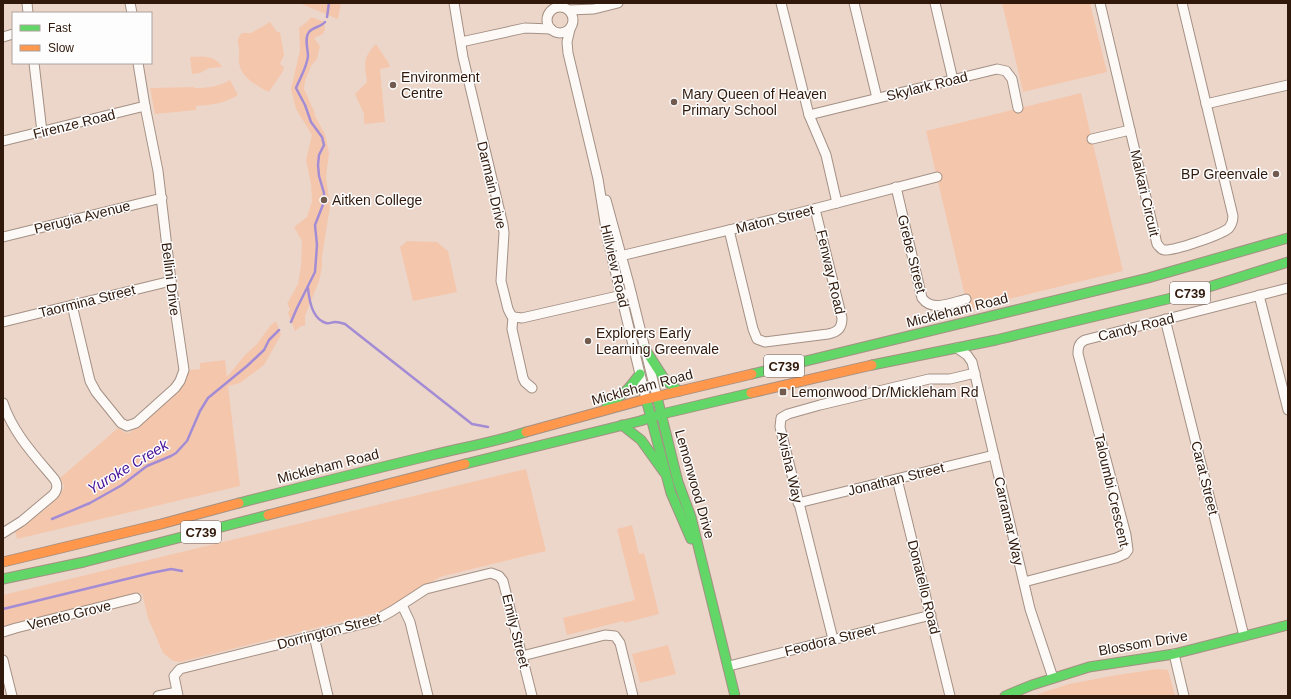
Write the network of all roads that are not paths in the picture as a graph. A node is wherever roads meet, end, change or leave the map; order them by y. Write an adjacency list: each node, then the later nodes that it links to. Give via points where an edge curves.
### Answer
1 (454, 3): 14 (street, Darmain Drive)
2 (618, 3): 10 (street)
3 (781, 3): 24 (street)
4 (854, 3): 20 (street)
5 (935, 3): 18 (street)
6 (1100, 3): 25 (street, Malkari Circuit)
7 (1182, 3): 21 (street, Malkari Circuit)
8 (566, 7): 9 (street); 10 (street, via 576,10); 11 (street, via 573,17)
9 (552, 8): 12 (street); 13 (street, via 547,22)
10 (594, 9): 11 (street)
11 (571, 27): 13 (street, via 566,32); 15 (street, Hillview Road, via 567,42)
12 (525, 28): 13 (street); 14 (street)
13 (554, 31): 15 (street, Hillview Road)
14 (461, 42): 48 (street, Darmain Drive, via 503,225 501,282 508,309)
15 (568, 52): 30 (street, Hillview Road)
16 (34, 64): 26 (street)
17 (138, 64): 22 (street, Bellini Drive)
18 (953, 80): 20 (street, Skylark Road); 23 (street, Skylark Road, via 997,69 1006,71 1012,79)
19 (1288, 85): 21 (street)
20 (877, 98): 24 (street, Skylark Road)
21 (1206, 104): 25 (street, Malkari Circuit, via 1233,216 1229,227 1204,239 1166,250 1157,244)
22 (145, 106): 26 (street, Firenze Road); 32 (street, Bellini Drive)
23 (1018, 108)
24 (810, 115): 33 (street, via 826,155)
25 (1130, 130): 27 (street)
26 (42, 132): 28 (street, Firenze Road)
27 (1092, 139)
28 (3, 141)
29 (937, 177): 31 (street, Maton Street)
30 (598, 179): 38 (street, Hillview Road); 39 (street, Hillview Road)
31 (896, 187): 33 (street, Maton Street); 46 (street, Grebe Street, via 922,298 930,306)
32 (162, 198): 36 (street, Perugia Avenue); 41 (street, Bellini Drive)
33 (837, 203): 34 (street, Maton Street)
34 (815, 209): 35 (street, Maton Street); 35 (street, Fenway Road, via 842,318 842,326 837,332 765,342 757,339)
35 (729, 230): 38 (street, Maton Street)
36 (3, 237)
37 (1288, 238): 59 (main road, Mickleham Road / C739, via 1148,278)
38 (622, 256): 39 (street, Maton Street); 43 (street, Hillview Road)
39 (612, 258): 44 (street, Hillview Road)
40 (1288, 262): 51 (main road, C739, via 1180,296)
41 (171, 281): 47 (street, Taormina Street); 47 (street, Bellini Drive, via 184,364 182,375 169,394 136,423 127,426 118,420 92,385)
42 (1288, 288): 45 (street, Candy Road)
43 (631, 293): 44 (street); 54 (street, Hillview Road)
44 (621, 295): 48 (street, via 522,318); 57 (street, Hillview Road)
45 (1259, 296): 49 (street, Candy Road); 63 (street)
46 (966, 299)
47 (72, 305): 50 (street, Taormina Street)
48 (513, 317): 58 (street, via 512,329 523,378)
49 (1165, 319): 52 (street, Candy Road, via 1085,340); 84 (street, Carat Street)
50 (3, 322)
51 (996, 340): 53 (main road, C739); 55 (street, via 981,348)
52 (1079, 345): 77 (street, Taloumbi Crescent, via 1078,354 1128,550 1116,558)
53 (957, 348): 55 (street); 65 (main road, C739, via 857,368)
54 (645, 349): 59 (main road, via 665,380); 60 (street, Hillview Road)
55 (972, 362): 56 (street, Carramar Way)
56 (975, 373): 68 (street, Carramar Way); 71 (street, Avisha Way, via 950,380 929,379 784,416 780,420 780,427)
57 (640, 374): 61 (street, Hillview Road); 64 (main road, via 628,389)
58 (532, 388)
59 (679, 391): 60 (main road, Mickleham Road / C739)
60 (657, 397): 61 (main road, Mickleham Road / C739); 65 (main road, Lemonwood Drive)
61 (646, 399): 64 (main road, Mickleham Road / C739); 66 (main road, Lemonwood Drive)
62 (3, 403): 72 (street, via 19,435 57,486 56,493)
63 (1288, 410)
64 (600, 412): 73 (main road, Mickleham Road / C739, via 492,442 344,476)
65 (662, 414): 66 (main road, C739); 74 (main road, Lemonwood Drive, via 678,482 691,518)
66 (651, 418): 67 (main road, C739); 69 (main road, Lemonwood Drive)
67 (622, 425): 69 (main road, via 642,440); 76 (main road, C739, via 84,562)
68 (994, 455): 70 (street, Jonathan Street); 77 (street, Carramar Way)
69 (664, 472): 74 (main road, Lemonwood Drive, via 675,505)
70 (897, 479): 71 (street, Jonathan Street); 80 (street, Donatello Road)
71 (798, 503): 85 (street, Avisha Way)
72 (3, 533)
73 (3, 562)
74 (702, 562): 89 (main road, Lemonwood Drive)
75 (491, 573): 79 (street, Dorrington Street, via 426,589); 87 (street, Emily Street, via 503,581)
76 (3, 579)
77 (1024, 582): 90 (street, Carramar Way)
78 (136, 598): 82 (street, Veneto Grove)
79 (402, 605): 83 (street, Dorrington Street, via 374,621); 95 (street, via 408,616)
80 (931, 615): 85 (street, Feodora Street); 99 (street, Donatello Road)
81 (1288, 625): 84 (main road, Blossom Drive)
82 (3, 632)
83 (314, 636): 91 (street, Dorrington Street, via 178,670 174,676); 94 (street)
84 (1244, 636): 86 (main road, Blossom Drive)
85 (833, 640): 89 (street, Feodora Street)
86 (1174, 654): 90 (main road, Blossom Drive, via 1089,667); 101 (street)
87 (522, 656): 96 (street, Emily Street); 97 (street, via 612,635 617,637 620,643)
88 (3, 660): 92 (street)
89 (729, 666): 98 (main road, Lemonwood Drive)
90 (1053, 678): 100 (main road, Blossom Drive)
91 (177, 694): 93 (street)
92 (12, 696)
93 (158, 696)
94 (328, 696)
95 (428, 696)
96 (532, 696)
97 (633, 696)
98 (735, 696)
99 (950, 696)
100 (1005, 696)
101 (1184, 696)

